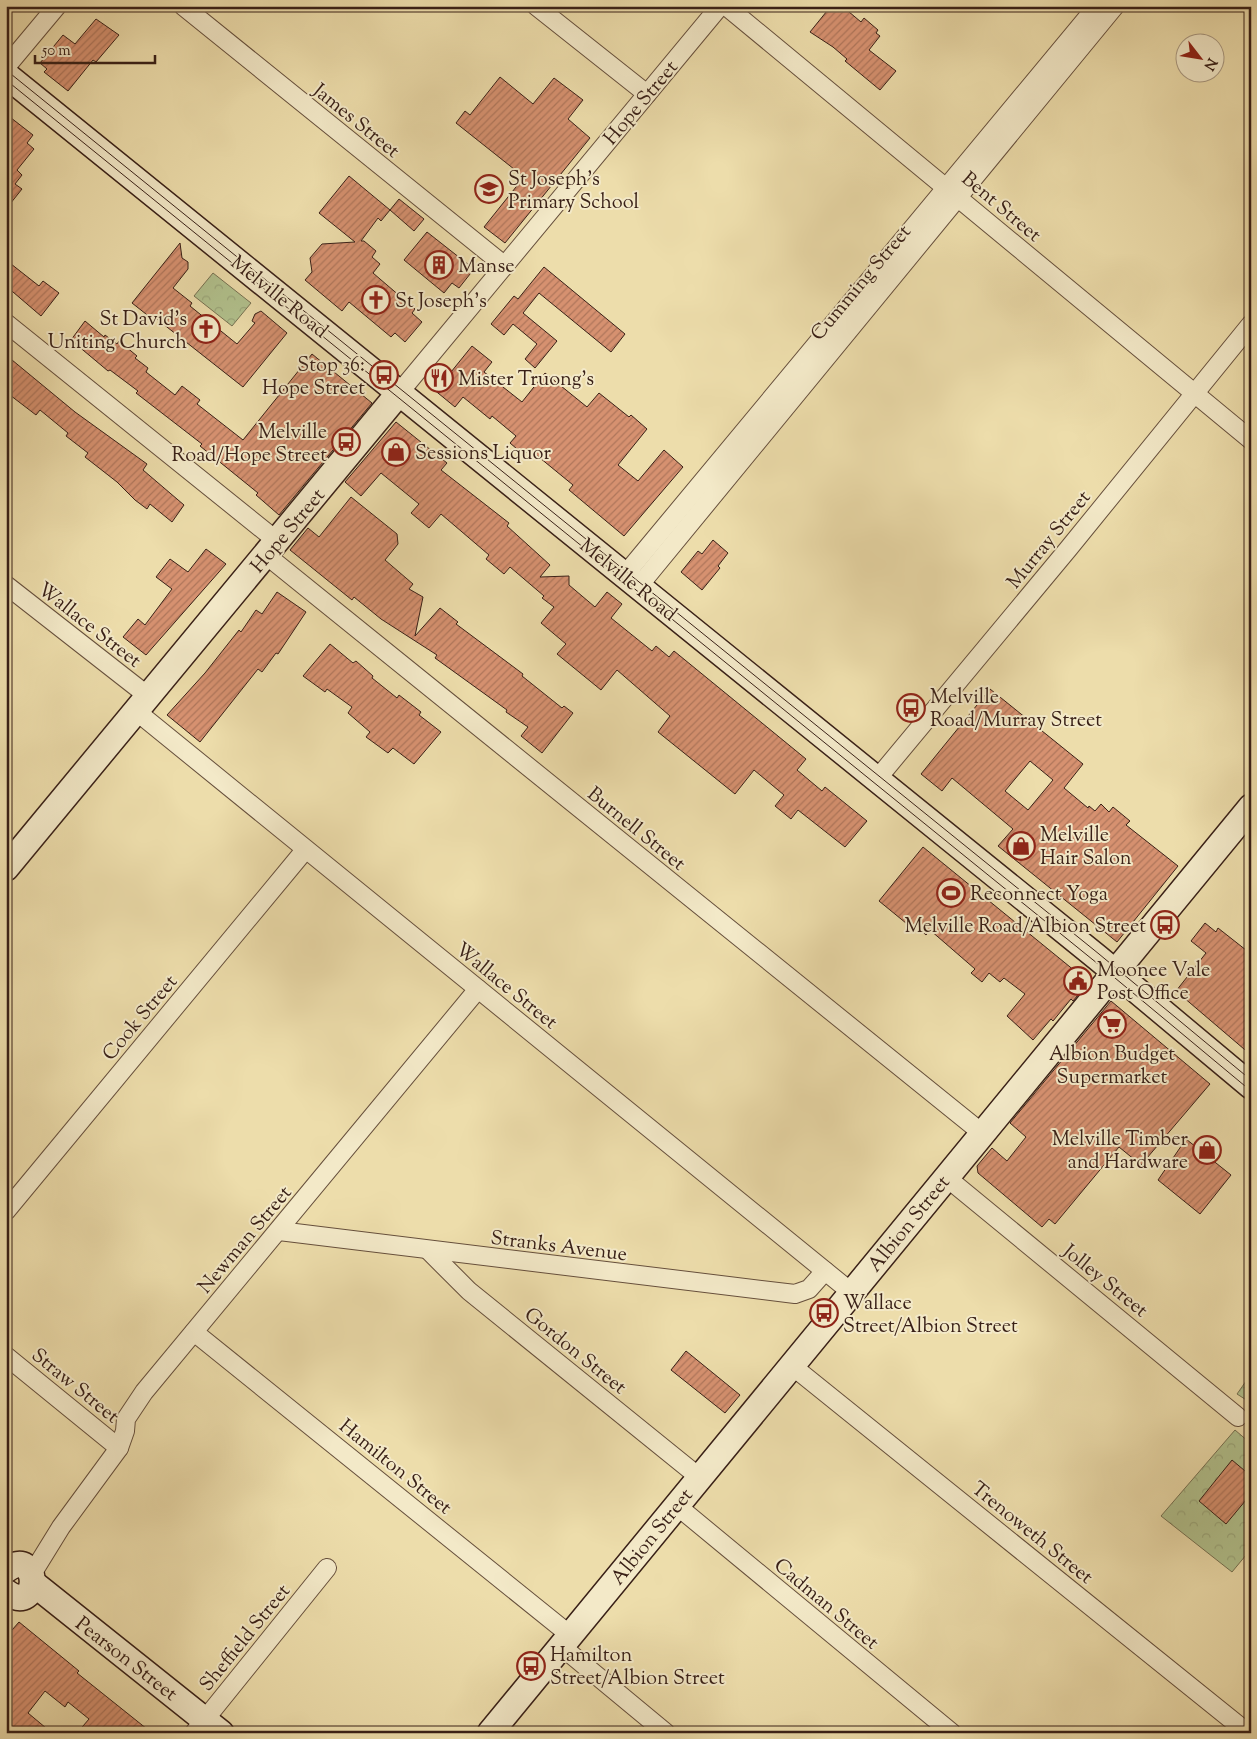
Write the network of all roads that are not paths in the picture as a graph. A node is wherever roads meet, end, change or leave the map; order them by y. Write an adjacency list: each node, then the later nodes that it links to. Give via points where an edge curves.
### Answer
1 (57, 6): 8 (street)
2 (183, 6): 13 (street, James Street)
3 (536, 6): 11 (street)
4 (720, 6): 11 (street, Hope Street)
5 (726, 6): 12 (street, Bent Street)
6 (1097, 6): 10 (street, Cumming Street)
7 (1115, 6): 10 (street, Cumming Street)
8 (6, 67)
9 (6, 75): 16 (street, Melville Road)
10 (1036, 92): 12 (street, Cumming Street)
11 (647, 94): 13 (street, Hope Street)
12 (952, 193): 17 (street, Bent Street); 20 (street, Cumming Street)
13 (505, 266): 16 (street, Hope Street)
14 (6, 323): 19 (street, Burnell Street)
15 (1251, 324): 17 (street, Murray Street)
16 (399, 393): 19 (street, Hope Street); 20 (street, Melville Road)
17 (1194, 393): 18 (street, Bent Street); 23 (street, Murray Street)
18 (1251, 440)
19 (271, 548): 22 (street, Hope Street); 30 (street, Burnell Street)
20 (631, 581): 23 (street, Melville Road)
21 (6, 585): 22 (street, Wallace Street)
22 (142, 704): 25 (street, Wallace Street); 26 (street, Hope Street)
23 (877, 779): 27 (street, Melville Road)
24 (1251, 807): 27 (street, Albion Street)
25 (305, 850): 28 (street, Wallace Street); 32 (street, Cook Street)
26 (6, 868)
27 (1115, 972): 29 (street, Melville Road); 30 (street, Albion Street)
28 (478, 989): 33 (street, Newman Street); 35 (street, Wallace Street)
29 (1251, 1086)
30 (982, 1133): 31 (street, Albion Street)
31 (946, 1177): 36 (street, Albion Street); 40 (street, Jolley Street)
32 (6, 1211)
33 (279, 1231): 34 (street, Stranks Avenue); 37 (street, Newman Street)
34 (429, 1251): 35 (street, Stranks Avenue, via 795,1294 809,1289); 42 (street, Gordon Street, via 469,1290)
35 (825, 1271): 36 (street, Wallace Street)
36 (851, 1292): 39 (street, Albion Street)
37 (194, 1332): 41 (street, Newman Street, via 131,1410); 46 (street, Hamilton Street)
38 (6, 1356): 41 (street, Straw Street)
39 (791, 1365): 42 (street, Albion Street); 51 (street, Trenoweth Street)
40 (1238, 1416)
41 (119, 1448): 45 (street, Newman Street, via 61,1528)
42 (699, 1477): 43 (street, Albion Street)
43 (676, 1505): 46 (street, Albion Street); 50 (street, Cadman Street)
44 (327, 1568): 47 (street, Sheffield Street)
45 (16, 1581): 47 (street, Pearson Street)
46 (566, 1640): 48 (street, Albion Street); 49 (street, Hamilton Street)
47 (202, 1730)
48 (490, 1733)
49 (666, 1733)
50 (952, 1733)
51 (1248, 1733)

